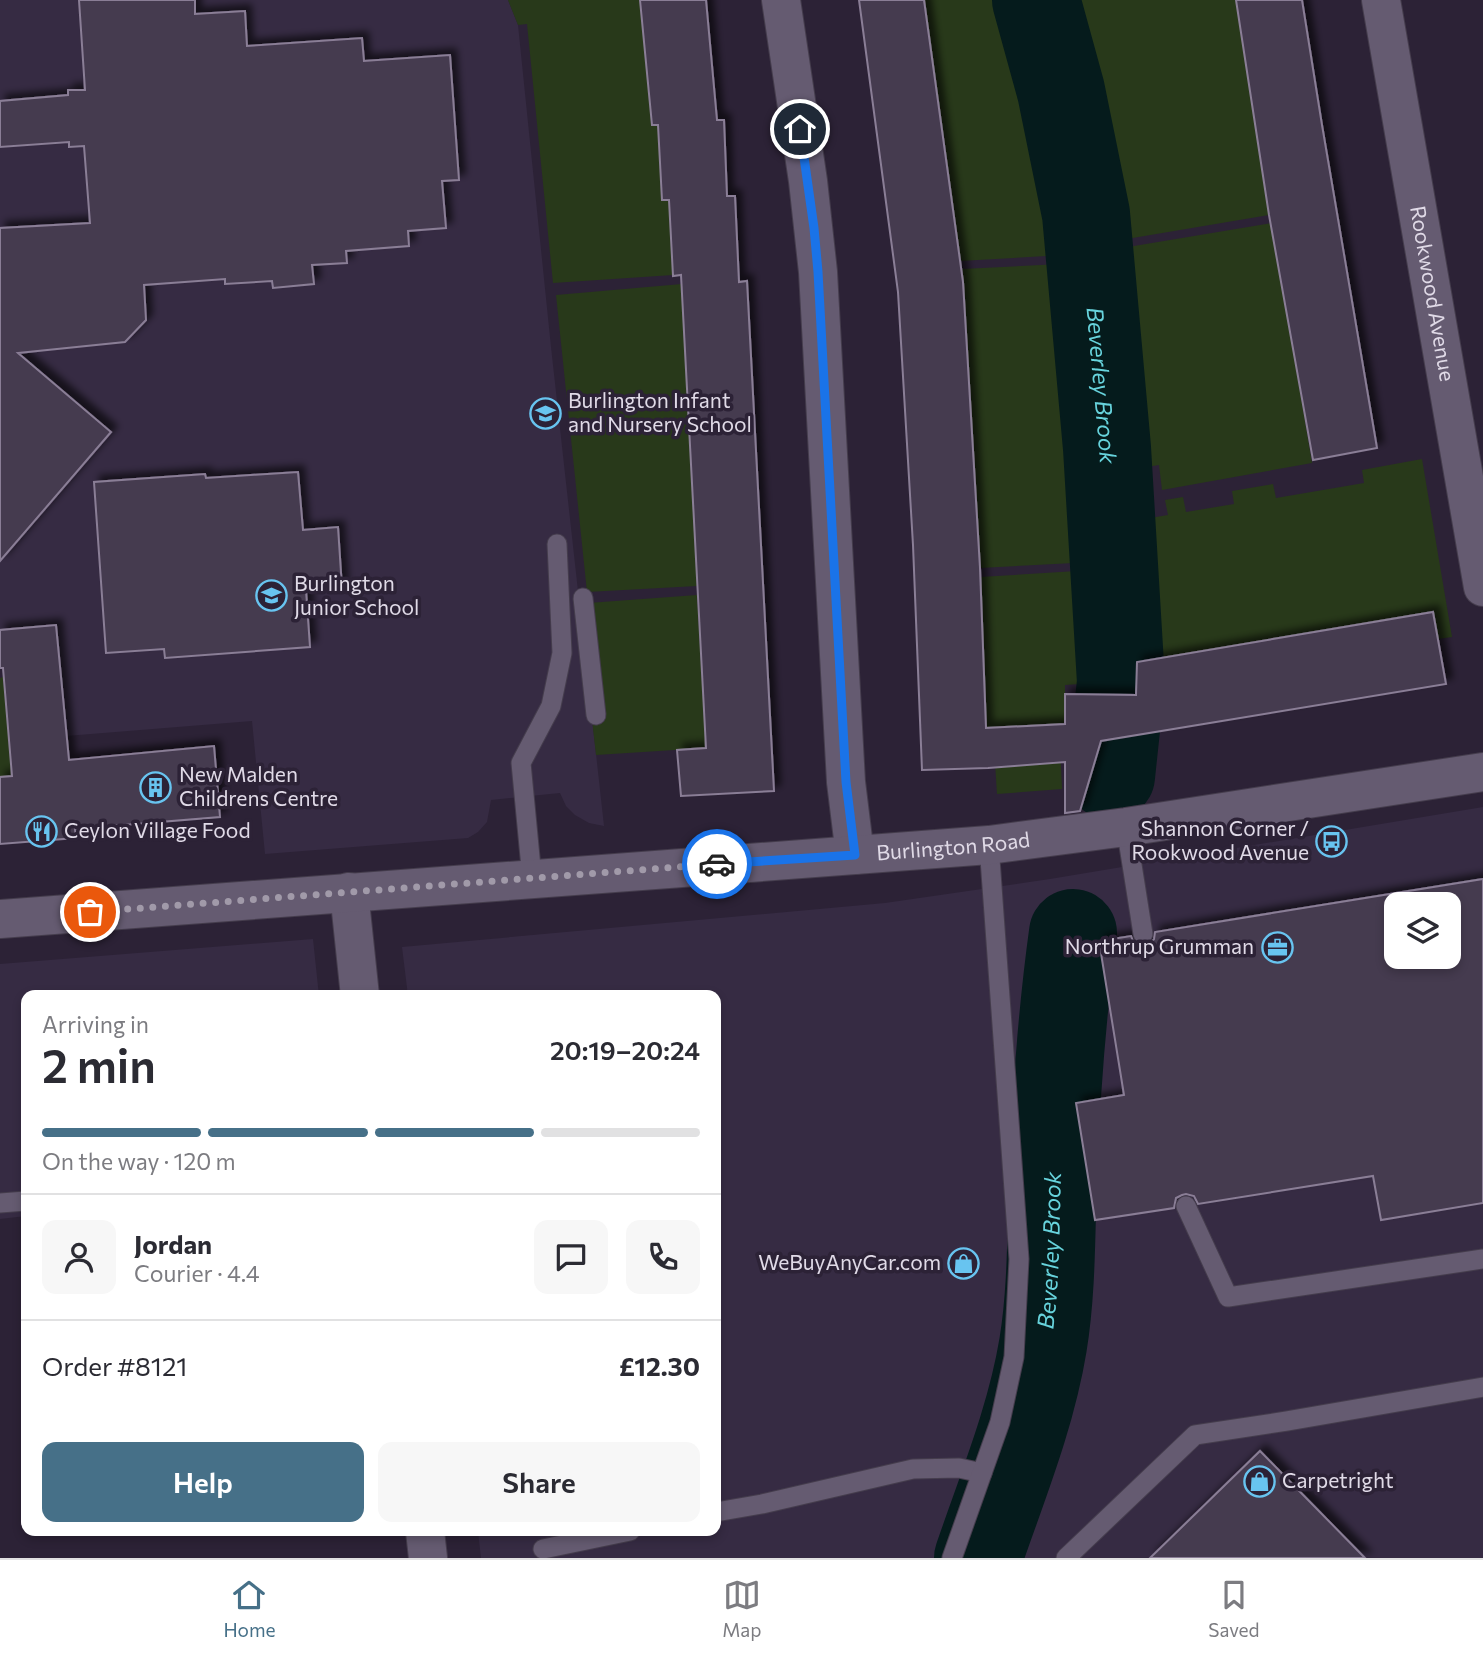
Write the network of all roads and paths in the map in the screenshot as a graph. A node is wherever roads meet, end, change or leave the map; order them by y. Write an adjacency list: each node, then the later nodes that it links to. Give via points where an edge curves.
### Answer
1 (782, 0): 10 (street, via 818,272 846,782)
2 (1381, 0): 4 (street, Rookwood Avenue)
3 (557, 544): 11 (lane, via 562,653 551,706 522,762)
4 (1483, 587)
5 (583, 598): 6 (lane)
6 (596, 715)
7 (1483, 772): 8 (street, Burlington Road)
8 (1126, 827): 9 (street, Burlington Road); 14 (lane)
9 (989, 845): 10 (street, Burlington Road); 21 (lane, via 1018,1259 1014,1357 1000,1422)
10 (855, 855): 11 (street, Burlington Road)
11 (532, 878): 12 (street, Burlington Road)
12 (349, 892): 13 (street, Burlington Road); 15 (street)
13 (0, 919)
14 (1143, 934)
15 (359, 990)
16 (21, 1201): 17 (lane)
17 (0, 1203)
18 (1186, 1206): 19 (lane, via 1228,1297)
19 (1483, 1259)
20 (1483, 1387): 28 (lane, via 1195,1435)
21 (982, 1473): 22 (lane, via 959,1468 913,1469); 27 (lane)
22 (721, 1511)
23 (426, 1536): 26 (street)
24 (606, 1536): 25 (lane)
25 (543, 1549)
26 (428, 1558)
27 (951, 1558)
28 (1066, 1558)

